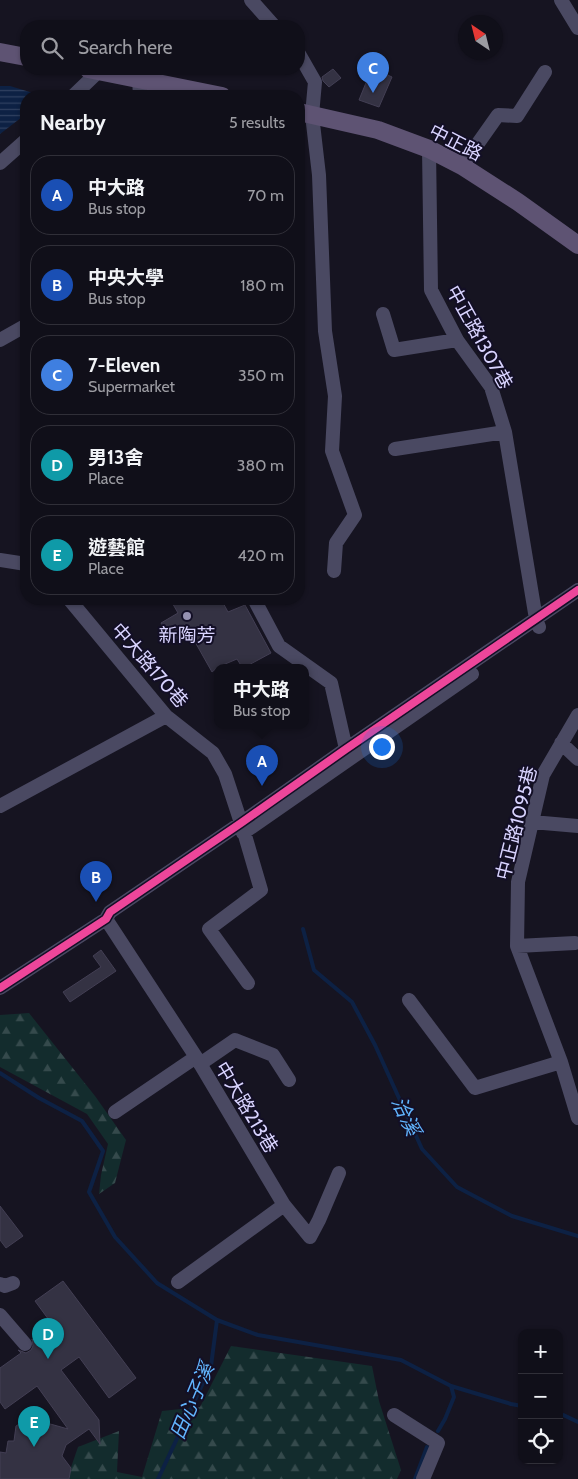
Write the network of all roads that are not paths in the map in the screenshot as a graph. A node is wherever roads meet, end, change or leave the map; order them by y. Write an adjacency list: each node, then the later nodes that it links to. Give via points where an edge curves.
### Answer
1 (251, 0): 3 (street)
2 (561, 0): 4 (street)
3 (269, 20)
4 (578, 28)
5 (0, 52): 6 (main road)
6 (20, 56)
7 (305, 64): 14 (street, via 315,82)
8 (545, 72): 18 (street, via 517,116 498,115)
9 (90, 75): 12 (street)
10 (106, 75): 11 (main road)
11 (139, 88): 13 (main road)
12 (78, 90)
13 (160, 90)
14 (306, 114): 16 (main road, 中正路, via 378,130); 28 (street, via 319,175 325,331 335,396 332,451 355,515 336,543)
15 (20, 145): 17 (street)
16 (428, 150): 18 (main road, 中正路); 23 (street, 中正路1307巷, via 431,290)
17 (0, 163)
18 (462, 166): 19 (main road, 中正路)
19 (578, 245)
20 (383, 314): 23 (street, via 394,350)
21 (20, 329): 22 (street)
22 (0, 340)
23 (457, 340): 24 (street, 中正路1307巷, via 491,387)
24 (505, 432): 25 (street); 33 (street, 中正路1307巷)
25 (395, 449)
26 (0, 560): 27 (street)
27 (20, 563)
28 (334, 571)
29 (578, 590): 33 (street)
30 (578, 601): 33 (street)
31 (74, 605): 37 (street, 中大路170巷)
32 (257, 605): 34 (street, via 279,646)
33 (537, 623): 39 (street)
34 (304, 664)
35 (309, 667): 39 (street, via 331,683)
36 (578, 715): 38 (street, 中正路1095巷)
37 (166, 716): 41 (street); 44 (street, 中大路170巷, via 213,753 225,774)
38 (561, 743): 40 (street); 42 (street, 中正路1095巷, via 543,775)
39 (348, 754): 44 (street)
40 (578, 759)
41 (0, 806)
42 (532, 822): 43 (street); 47 (street, 中正路1095巷, via 518,882)
43 (578, 826)
44 (242, 828): 45 (street, via 110,912); 48 (street, 中大路170巷, via 261,890 209,929)
45 (106, 919): 49 (street); 51 (street, 中大路213巷)
46 (575, 943): 47 (street)
47 (517, 946): 52 (street, 中正路1095巷)
48 (248, 983)
49 (0, 988)
50 (409, 1000): 52 (street, via 475,1088)
51 (198, 1061): 53 (street, via 235,1040 273,1055); 54 (street); 57 (street, 中大路213巷)
52 (561, 1062): 55 (street, 中正路1095巷)
53 (289, 1080)
54 (115, 1112)
55 (578, 1118)
56 (339, 1173): 57 (street, 中大路213巷, via 310,1237)
57 (284, 1205): 58 (street)
58 (178, 1282)
59 (0, 1315): 60 (street)
60 (25, 1344)
61 (394, 1415): 62 (street, via 438,1443)
62 (423, 1479)

